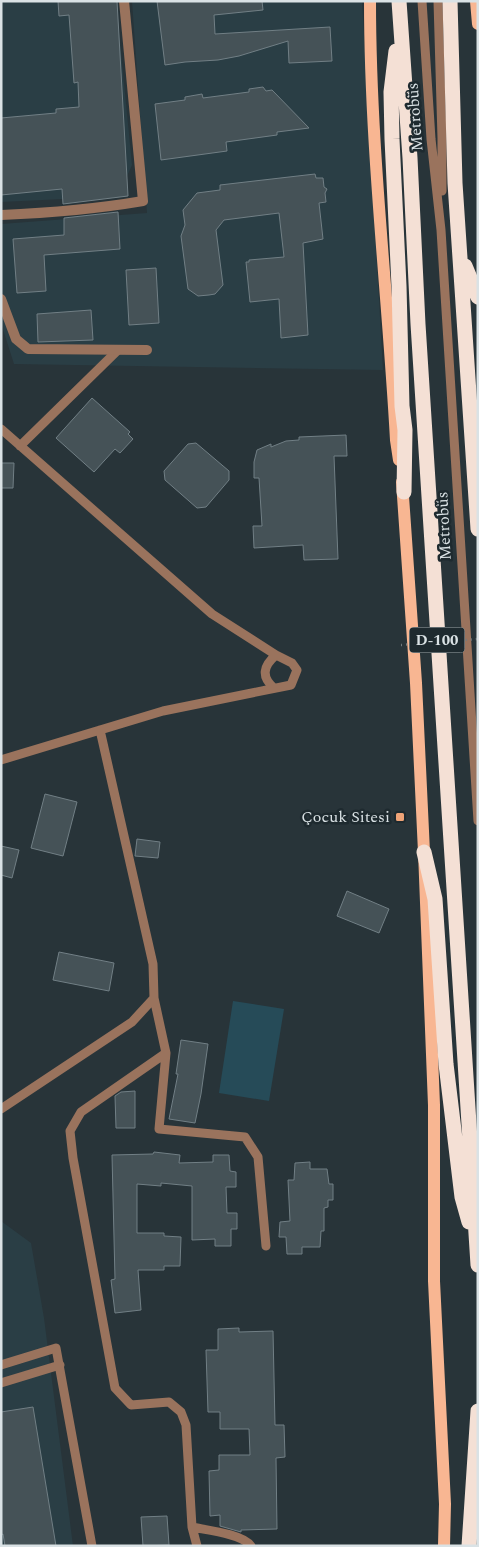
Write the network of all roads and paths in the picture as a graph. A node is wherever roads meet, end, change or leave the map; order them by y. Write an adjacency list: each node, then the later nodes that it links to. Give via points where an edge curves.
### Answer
1 (124, 1): 10 (street, via 143,201 57,213)
2 (370, 1): 19 (main road, via 377,169 396,440)
3 (399, 1): 9 (highway, D-100)
4 (422, 1): 11 (lane, Metrobüs)
5 (438, 1): 11 (lane, Metrobüs)
6 (450, 1): 12 (highway)
7 (476, 1): 8 (main road)
8 (478, 24)
9 (400, 33): 19 (highway, via 391,92 405,430); 33 (highway, D-100)
10 (1, 215)
11 (441, 230): 27 (lane, Metrobüs)
12 (461, 256): 13 (highway); 20 (highway)
13 (478, 297)
14 (1, 299): 15 (street, via 16,339 28,349)
15 (118, 350): 16 (street); 18 (lane)
16 (147, 350)
17 (1, 429): 18 (lane)
18 (20, 446): 23 (lane, via 212,614)
19 (404, 492): 28 (main road)
20 (478, 529)
21 (478, 639): 22 (path, bridge)
22 (401, 645)
23 (276, 655): 24 (lane, via 265,672 265,678); 24 (lane, via 292,663 297,670 291,685)
24 (274, 688): 25 (lane, via 163,712)
25 (100, 730): 26 (lane); 29 (lane, via 153,964)
26 (1, 760)
27 (478, 821)
28 (424, 852): 33 (highway, via 435,899 457,1166); 43 (main road, via 434,1105 434,1281 445,1504)
29 (154, 998): 30 (lane); 31 (lane, via 132,1022)
30 (166, 1053): 32 (lane, via 158,1129 244,1137 258,1157); 39 (lane, via 81,1112 70,1131 115,1388 131,1405 169,1402 182,1412 186,1425)
31 (1, 1109)
32 (266, 1246)
33 (477, 1248): 34 (highway, D-100)
34 (478, 1265)
35 (1, 1365): 36 (lane, via 56,1348)
36 (60, 1365): 37 (lane); 40 (lane)
37 (1, 1383)
38 (478, 1410): 44 (highway)
39 (192, 1527): 41 (lane); 42 (lane, via 231,1536)
40 (92, 1546)
41 (197, 1546)
42 (251, 1546)
43 (444, 1546)
44 (469, 1546)

